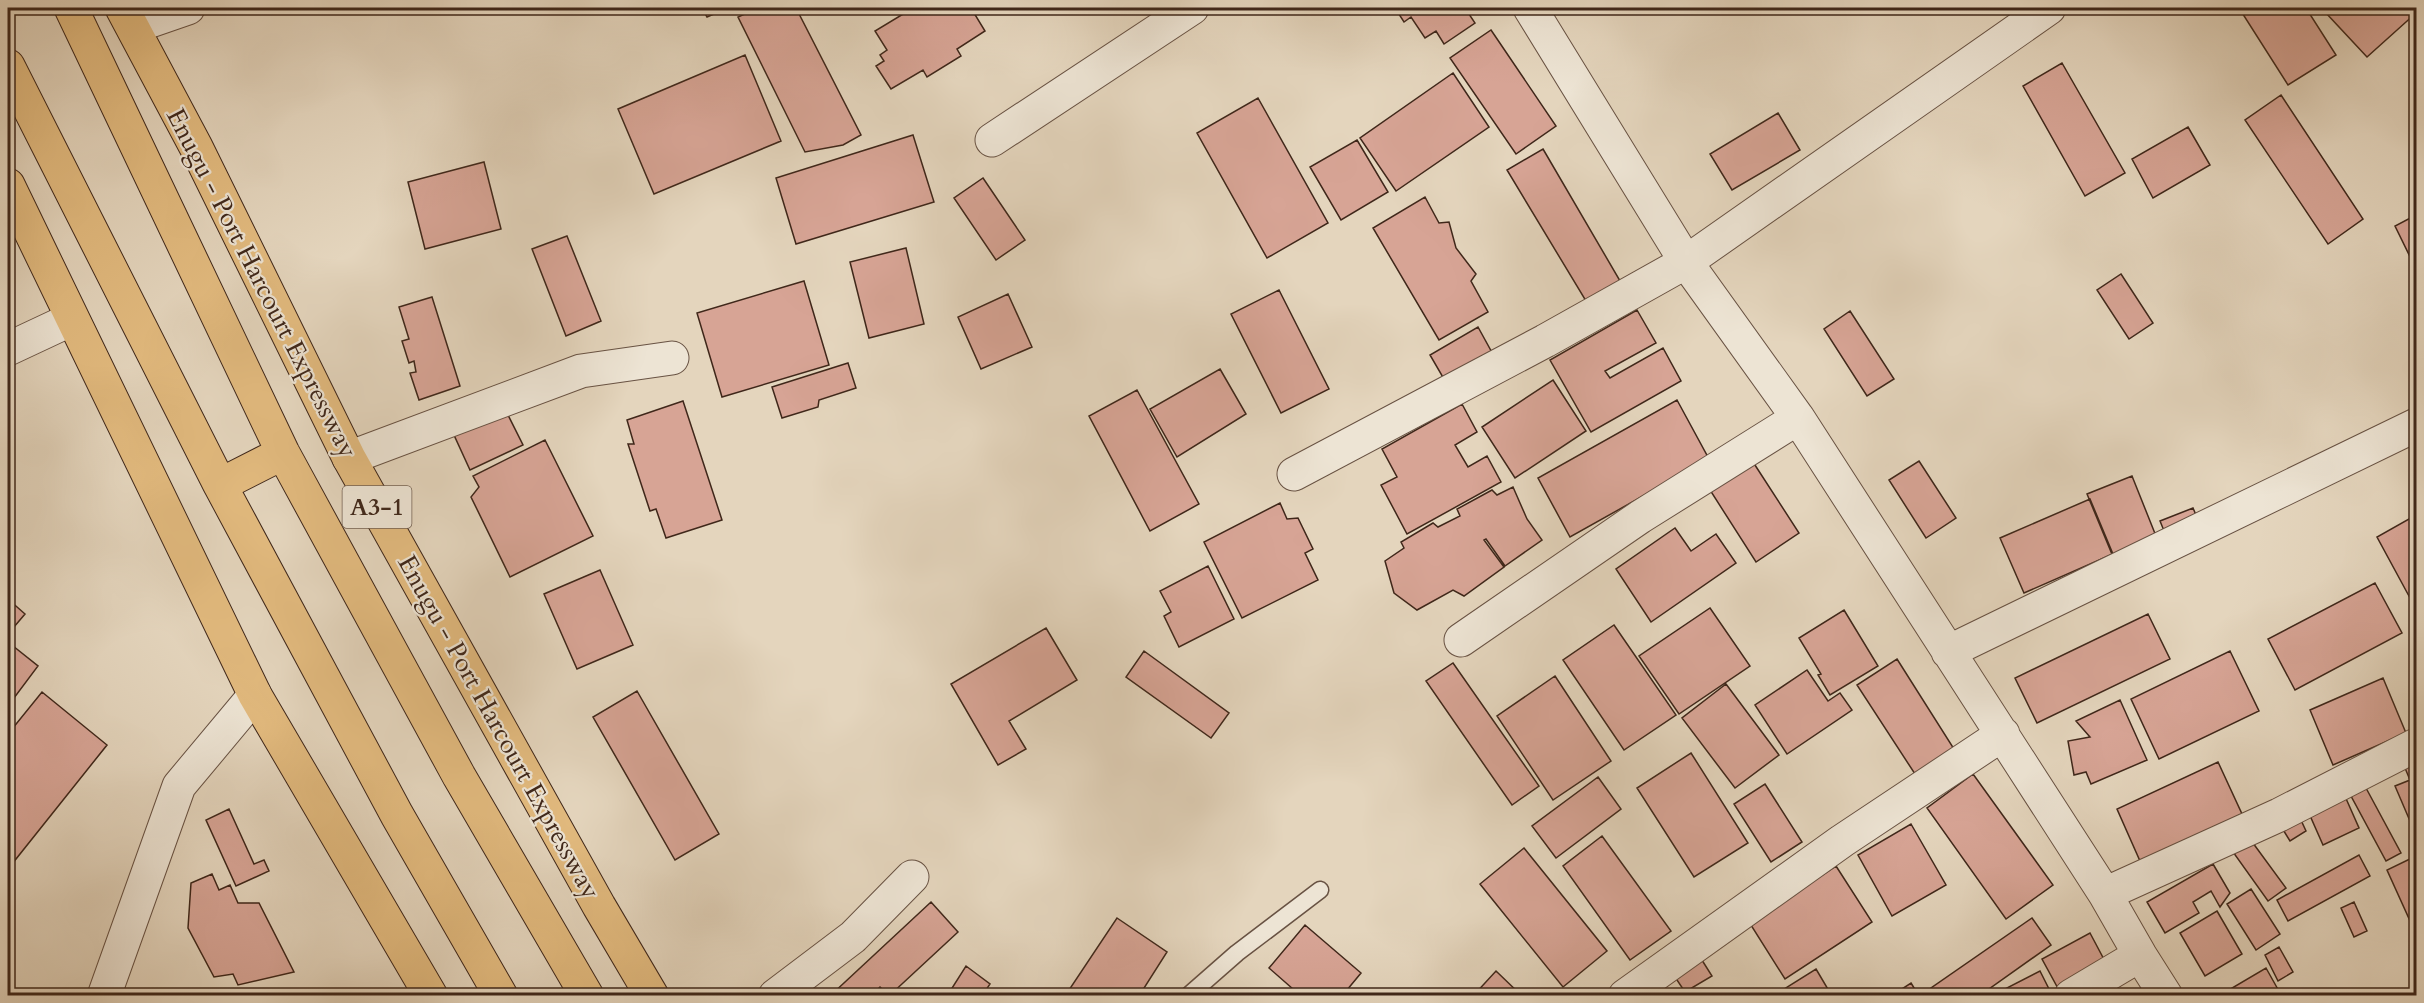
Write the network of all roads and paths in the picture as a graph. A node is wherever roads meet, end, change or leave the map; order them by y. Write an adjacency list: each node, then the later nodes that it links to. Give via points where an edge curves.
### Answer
1 (71, 8): 16 (main road, Enugu - Port Harcourt Expressway / A3-1)
2 (189, 8): 6 (street)
3 (1192, 8): 8 (street)
4 (1530, 8): 10 (street)
5 (2049, 8): 10 (street)
6 (127, 17): 17 (main road, Enugu - Port Harcourt Expressway / A3-1, via 196,147)
7 (8, 66): 19 (main road)
8 (992, 140)
9 (8, 185): 11 (main road)
10 (1686, 262): 14 (street); 18 (street)
11 (72, 319): 12 (street); 22 (main road)
12 (8, 349)
13 (672, 358): 17 (street, via 581,371)
14 (1798, 418): 20 (street, via 1640,518); 21 (street)
15 (2416, 425): 21 (street)
16 (283, 453): 19 (main road); 32 (main road, Enugu - Port Harcourt Expressway / A3-1, via 459,776)
17 (349, 458): 33 (main road, Enugu - Port Harcourt Expressway / A3-1)
18 (1294, 474)
19 (220, 485): 31 (main road, via 397,815)
20 (1461, 640)
21 (1948, 652): 23 (street)
22 (255, 695): 29 (street, via 180,786); 30 (main road)
23 (2003, 734): 27 (street); 36 (street, via 1842,841)
24 (2416, 745): 27 (street, via 2279,814)
25 (912, 877): 34 (street, via 853,937)
26 (1320, 890): 35 (lane)
27 (2105, 894): 28 (street)
28 (2139, 955): 37 (street); 38 (street)
29 (104, 996)
30 (432, 996)
31 (501, 996)
32 (587, 996)
33 (652, 996)
34 (775, 996)
35 (1188, 996)
36 (1625, 996)
37 (2072, 996)
38 (2166, 996)

